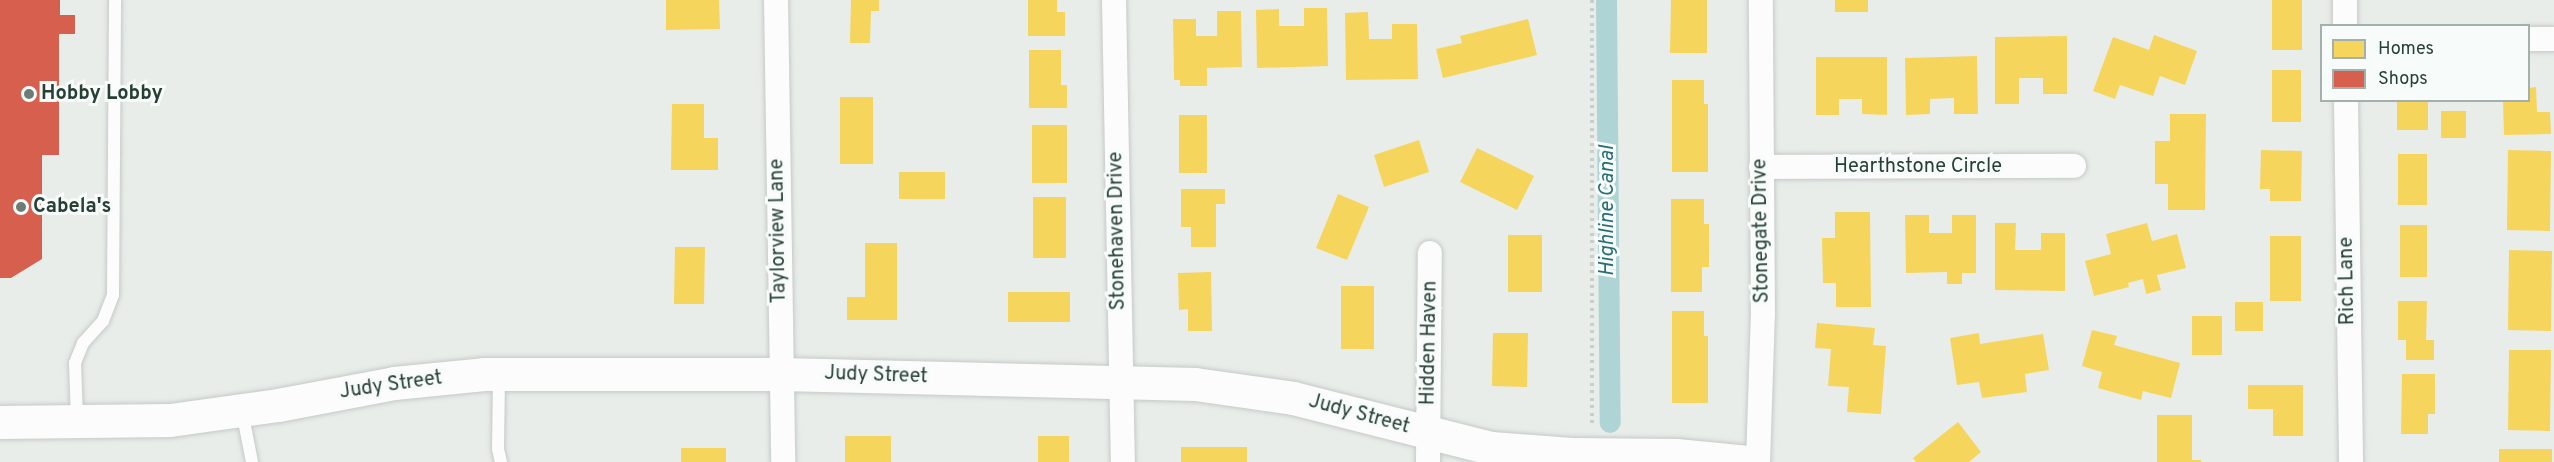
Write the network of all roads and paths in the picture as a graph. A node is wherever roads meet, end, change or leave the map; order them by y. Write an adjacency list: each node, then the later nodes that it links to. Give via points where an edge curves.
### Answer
1 (115, 0): 18 (lane, via 113,295 103,321 83,343 75,363)
2 (776, 0): 15 (street, Taylorview Lane)
3 (1114, 0): 16 (street, Stonehaven Drive)
4 (1592, 0): 21 (path)
5 (1761, 0): 12 (street, Stonegate Drive)
6 (2345, 0): 7 (street)
7 (2345, 24)
8 (2530, 39): 9 (street)
9 (2554, 39)
10 (2346, 102): 28 (street, Rich Lane)
11 (2074, 166): 12 (street, Hearthstone Circle)
12 (1761, 167): 27 (street, Stonegate Drive, via 1763,315)
13 (1430, 253): 20 (street, Hidden Haven)
14 (499, 374): 15 (street, Judy Street); 17 (street, Judy Street, via 394,383); 23 (lane)
15 (781, 374): 16 (street, Judy Street); 24 (street, Taylorview Lane)
16 (1121, 382): 20 (street, Judy Street, via 1195,384 1293,398); 25 (street, Stonehaven Drive)
17 (241, 410): 18 (street, Judy Street, via 170,420); 22 (lane)
18 (77, 421): 19 (street, Judy Street)
19 (0, 422)
20 (1428, 448): 21 (street, Judy Street)
21 (1592, 454): 26 (street, Judy Street)
22 (252, 462)
23 (501, 462)
24 (783, 462)
25 (1123, 462)
26 (1748, 462)
27 (1758, 462)
28 (2351, 462)

